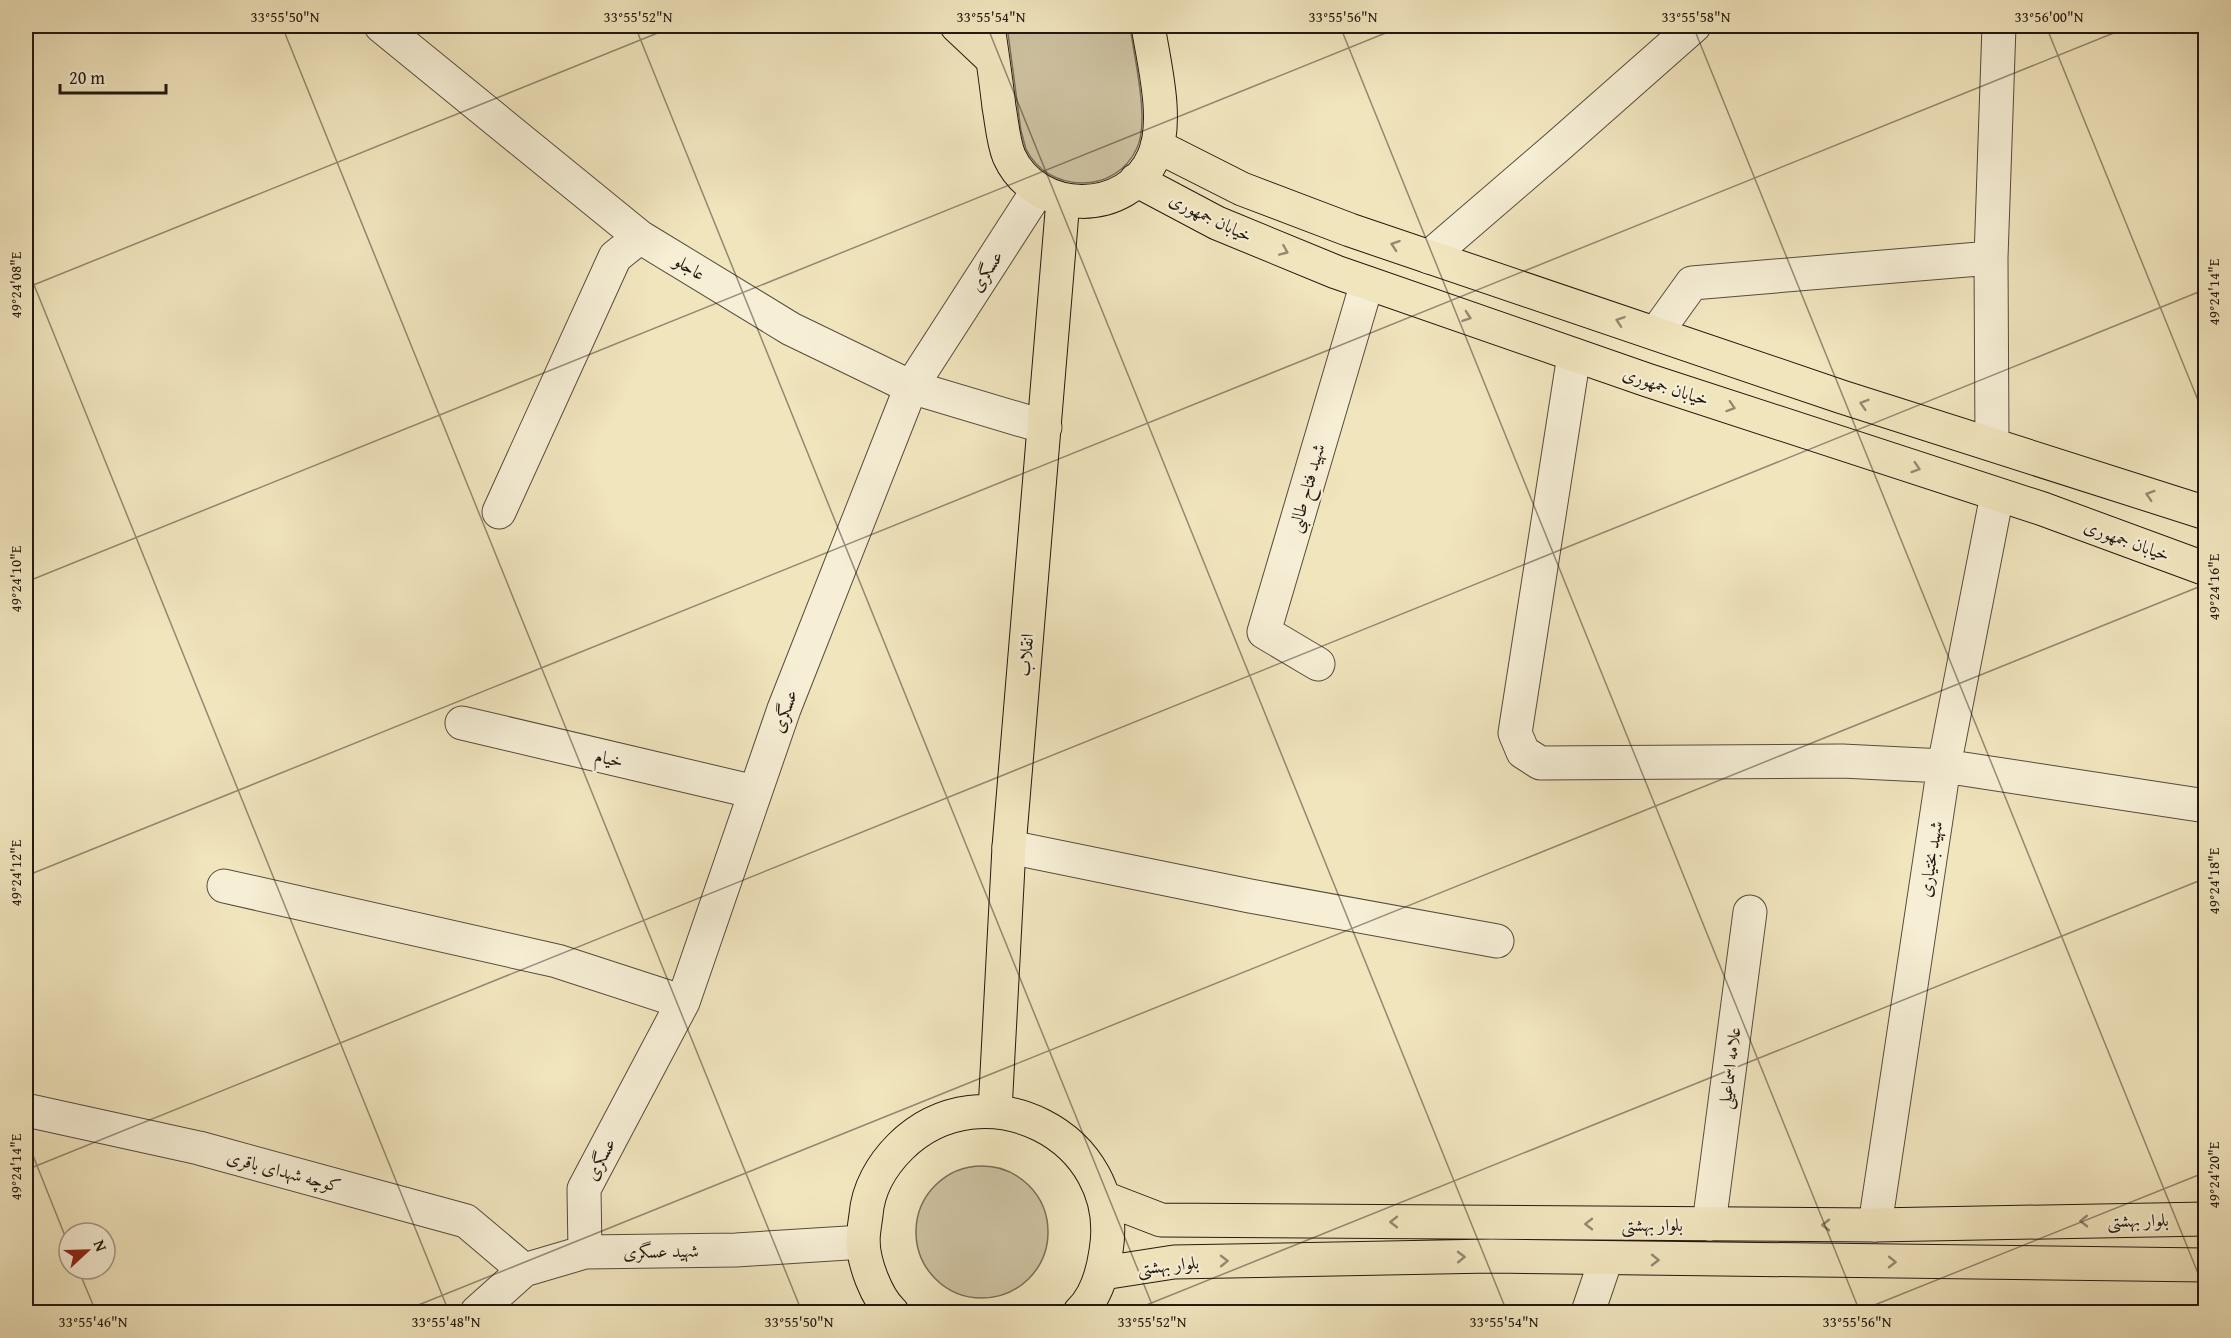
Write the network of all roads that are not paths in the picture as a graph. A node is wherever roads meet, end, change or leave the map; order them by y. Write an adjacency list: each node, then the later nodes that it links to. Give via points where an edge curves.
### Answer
1 (381, 26): 11 (street, عاجلو)
2 (957, 26): 7 (main road)
3 (988, 26): 7 (main road)
4 (1148, 26): 8 (main road, via 1161,114)
5 (1694, 26): 12 (street)
6 (1999, 26): 13 (street)
7 (993, 60): 10 (main road, via 1009,156 1021,175)
8 (1157, 146): 9 (main road, via 1154,157); 12 (main road, one-way to 8, via 1242,189)
9 (1136, 180): 10 (main road, via 1103,200 1081,203); 14 (main road, خیابان جمهوری, one-way to 14, via 1218,223)
10 (1051, 195): 17 (street, عسگری); 18 (main road, انقلاب)
11 (640, 237): 17 (street, عاجلو, via 791,329); 21 (street, via 615,257)
12 (1428, 257): 15 (main road, one-way to 12)
13 (1991, 258): 15 (street, via 1692,283); 19 (street)
14 (1367, 283): 16 (main road, خیابان جمهوری, one-way to 16); 24 (street, شهید فتاح طالبی, via 1264,632)
15 (1656, 333): 19 (main road, one-way to 15)
16 (1574, 354): 20 (main road, خیابان جمهوری, one-way to 20); 26 (street, via 1515,733 1522,752 1540,763 1842,761)
17 (911, 387): 18 (street, عاجلو); 27 (street, عسگری)
18 (1045, 427): 29 (main road, انقلاب)
19 (1992, 444): 22 (main road, one-way to 19)
20 (1997, 495): 23 (main road, خیابان جمهوری); 26 (street, شهید بختیاری)
21 (500, 512)
22 (2205, 513)
23 (2205, 569)
24 (1318, 664)
25 (462, 723): 27 (street, خیام)
26 (1944, 766): 28 (street); 39 (street, شهید بختیاری)
27 (755, 792): 33 (street, عسگری)
28 (2205, 806)
29 (1009, 847): 32 (street); 35 (main road, انقلاب)
30 (224, 886): 33 (street, via 557,961)
31 (1750, 912): 38 (street, علامه اسماعیلی)
32 (1497, 941)
33 (683, 1002): 41 (street, عسگری, via 584,1189)
34 (26, 1110): 44 (street, کوچه شهدای باقری, via 199,1148 466,1221)
35 (995, 1111): 36 (main road, via 1030,1119 1062,1138 1088,1165); 40 (main road, via 953,1115 915,1133 885,1162 867,1200)
36 (1104, 1198): 38 (main road, بلوار بهشتی, one-way to 36, via 1161,1221); 45 (main road, via 1109,1236)
37 (2205, 1219): 39 (main road, بلوار بهشتی, one-way to 39)
38 (1709, 1224): 39 (main road, بلوار بهشتی, one-way to 38)
39 (1875, 1225)
40 (863, 1242): 41 (street, شهید عسگری, via 736,1250); 47 (main road, via 871,1278)
41 (585, 1252): 44 (street, شهید عسگری)
42 (1606, 1259): 43 (main road, بلوار بهشتی, one-way to 43); 45 (main road, بلوار بهشتی, one-way to 42, via 1174,1262); 49 (street)
43 (2205, 1265)
44 (524, 1270): 46 (street, شهید عسگری)
45 (1103, 1273): 48 (main road)
46 (477, 1312)
47 (892, 1312)
48 (1080, 1312)
49 (1588, 1312)

